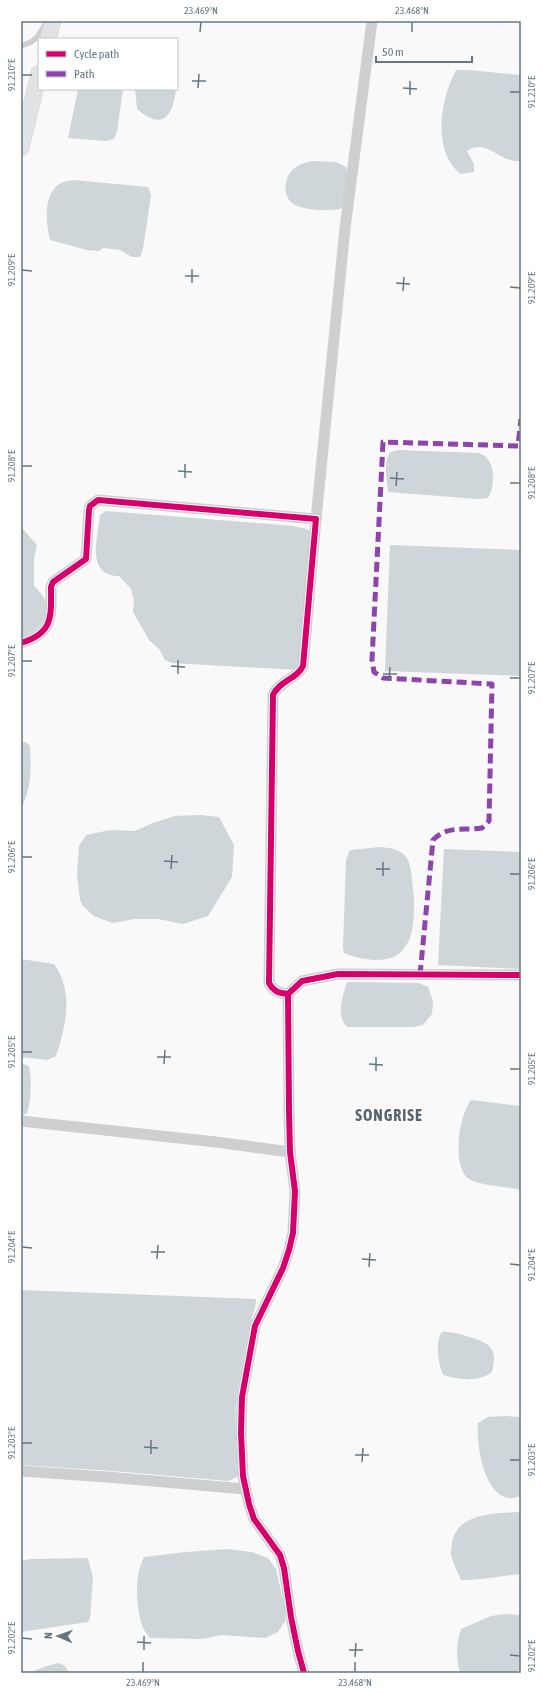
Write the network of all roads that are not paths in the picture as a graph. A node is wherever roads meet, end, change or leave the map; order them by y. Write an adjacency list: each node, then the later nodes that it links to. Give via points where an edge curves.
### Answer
1 (49, 21): 5 (lane, via 33,42)
2 (53, 21): 4 (street)
3 (372, 21): 8 (street, via 344,235)
4 (48, 38)
5 (21, 46)
6 (38, 77): 7 (street)
7 (21, 148)
8 (316, 519): 9 (street, via 98,500 89,510 86,559 53,582 50,621 30,640); 11 (street, via 303,666 276,688 273,695 268,983 273,990)
9 (21, 643)
10 (521, 975): 11 (street, via 338,974 302,981)
11 (288, 994): 13 (street)
12 (21, 1121): 13 (street)
13 (290, 1152): 15 (street, via 295,1191 293,1233 282,1268 255,1326 242,1397 241,1433)
14 (21, 1471): 15 (street)
15 (245, 1489): 16 (street, via 254,1519 280,1555)
16 (304, 1673)

